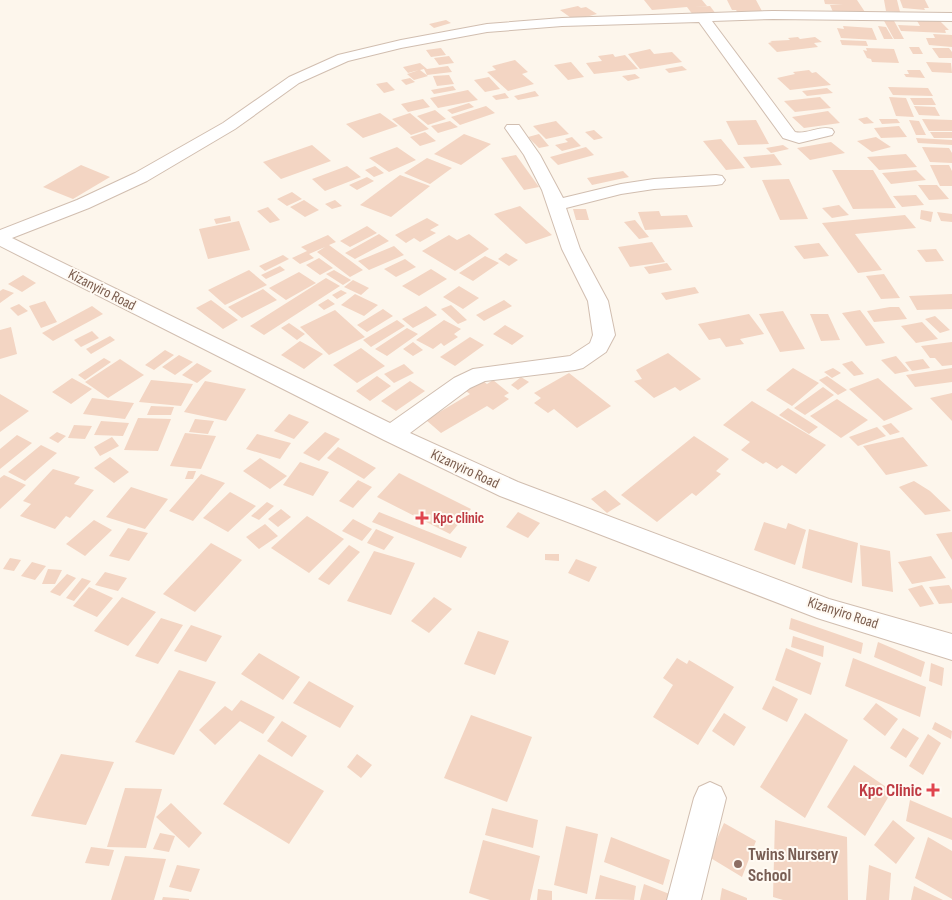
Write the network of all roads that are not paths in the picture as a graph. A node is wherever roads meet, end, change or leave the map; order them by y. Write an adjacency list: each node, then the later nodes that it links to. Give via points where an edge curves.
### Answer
1 (939, 0): 2 (street)
2 (952, 16): 3 (street)
3 (703, 18): 5 (street, via 789,135 799,138); 8 (street, via 562,22 487,28 343,58 294,80 230,126 141,177)
4 (514, 128): 7 (street, via 532,155)
5 (826, 132)
6 (716, 180): 7 (street, via 621,189)
7 (557, 205): 9 (street, via 572,248 598,301 604,335 598,347 575,363 481,374)
8 (0, 237): 9 (street, Kizanyiro Road)
9 (392, 434): 10 (street, Kizanyiro Road, via 509,490 626,535 827,610)
10 (952, 646)
11 (710, 798): 12 (street)
12 (684, 900)

